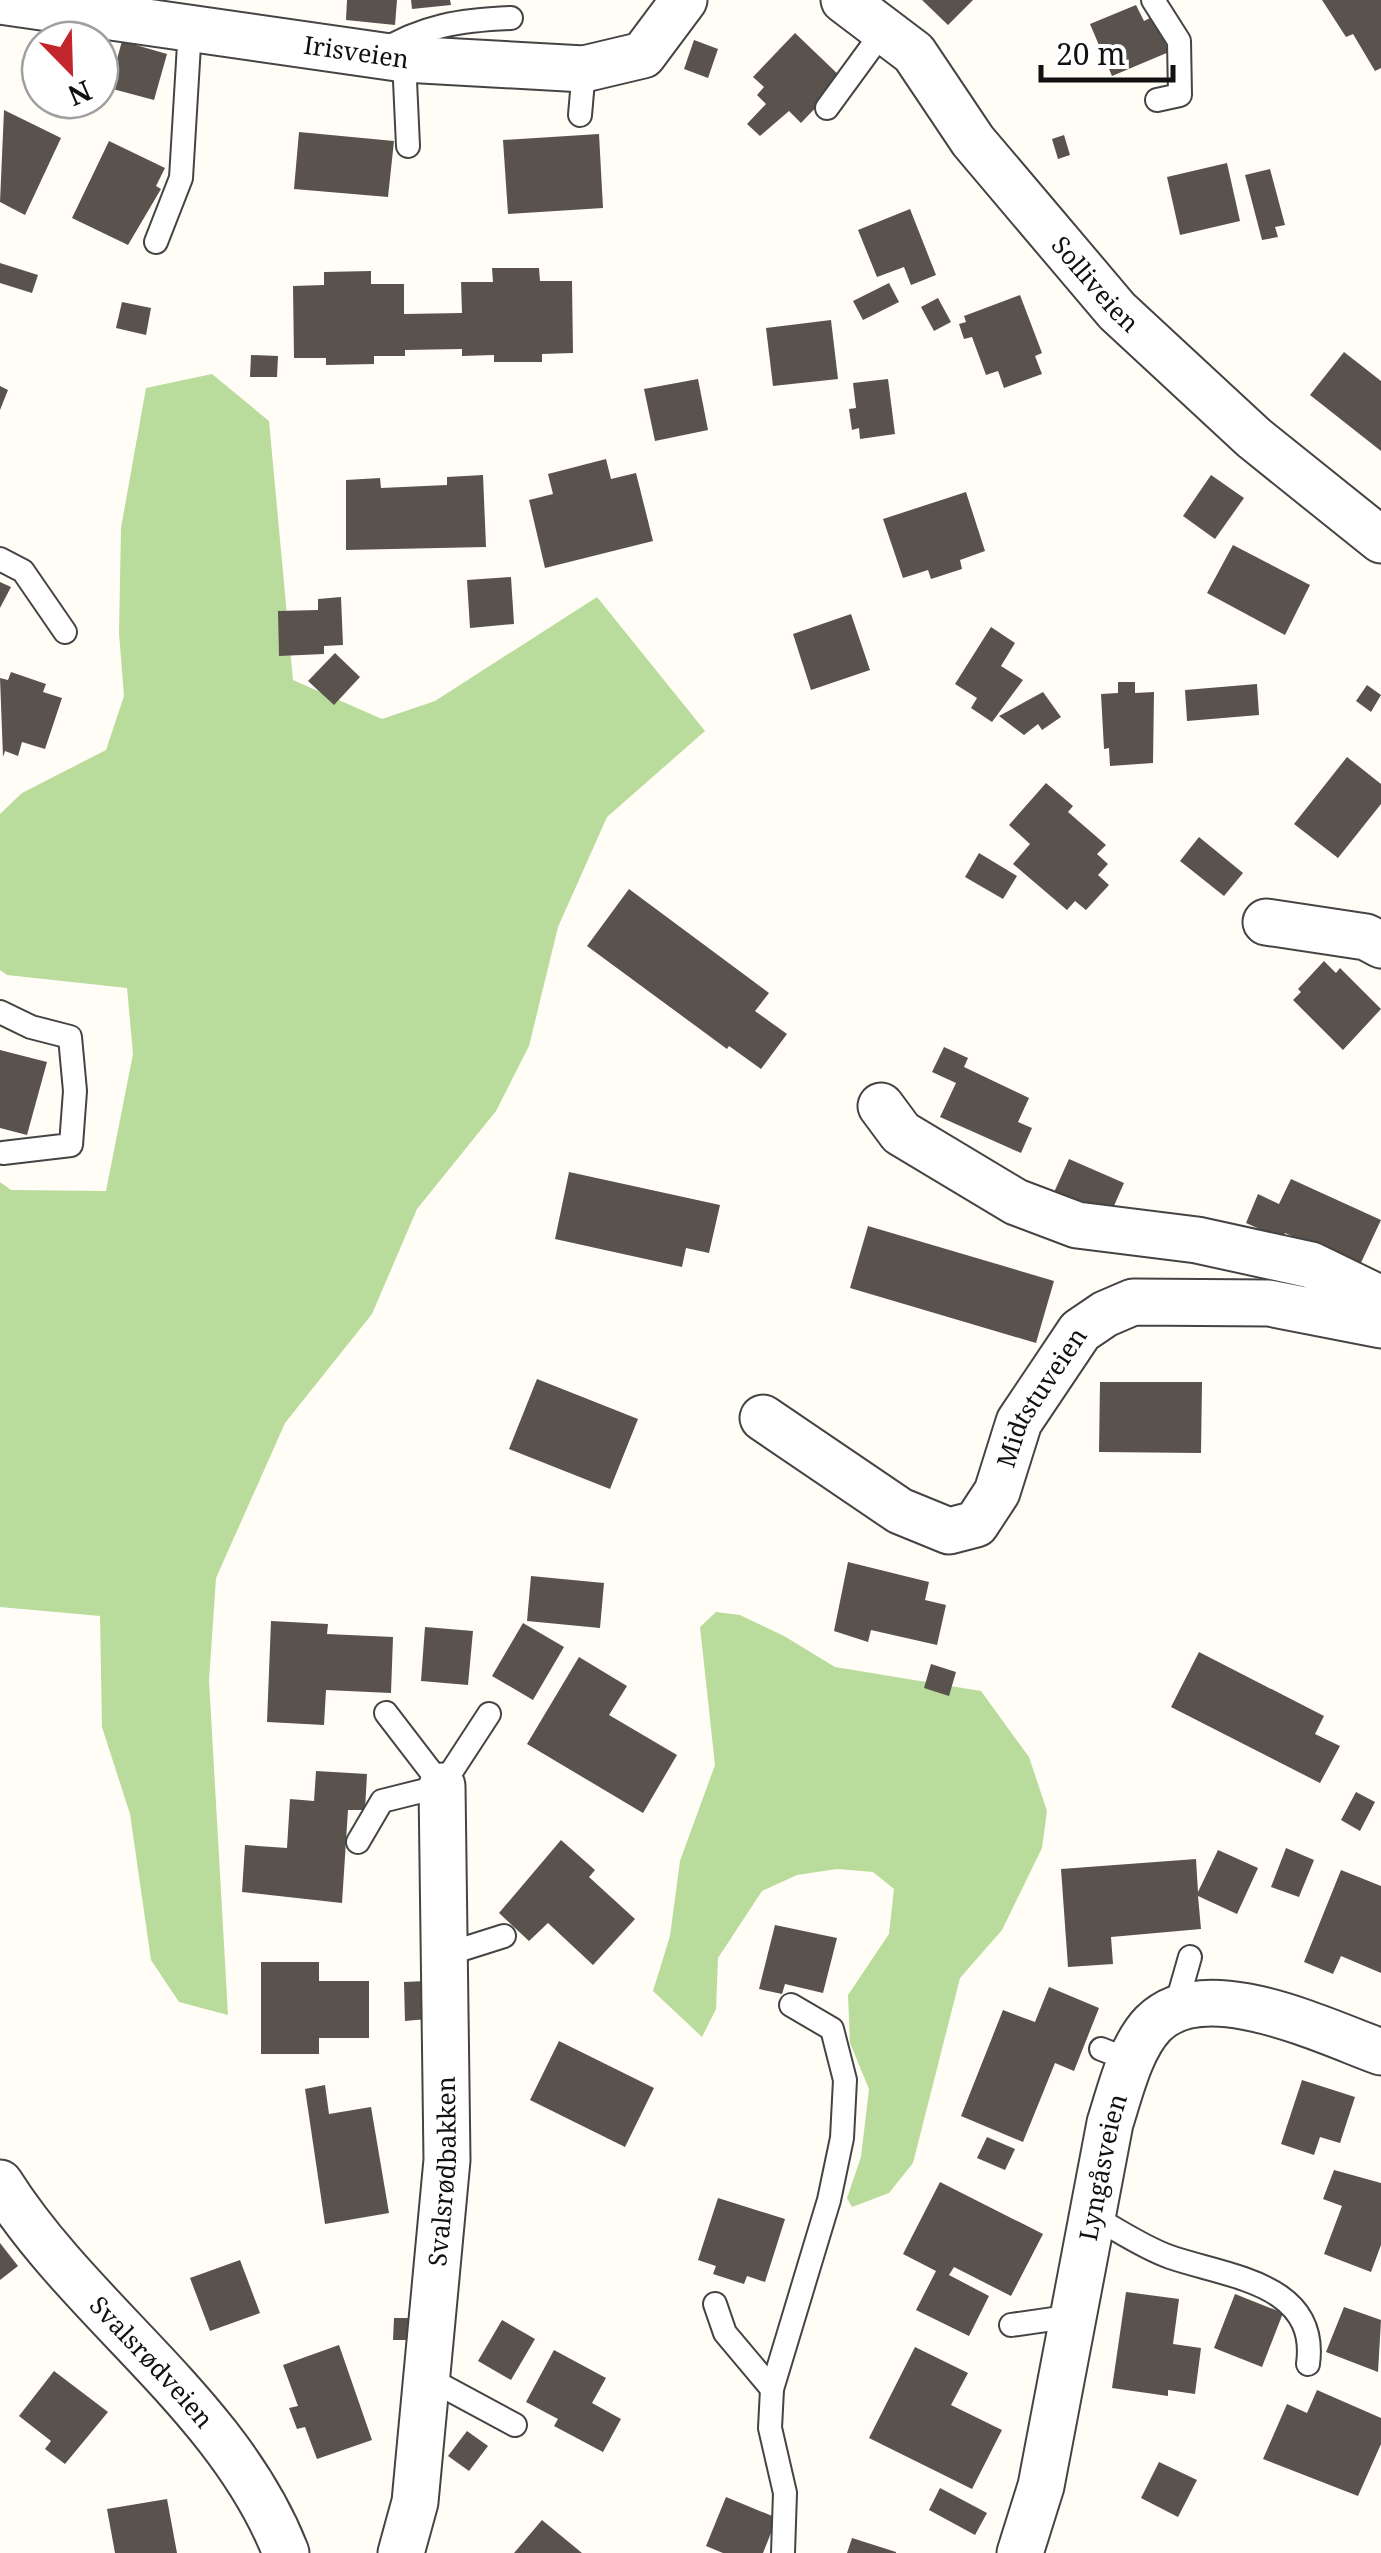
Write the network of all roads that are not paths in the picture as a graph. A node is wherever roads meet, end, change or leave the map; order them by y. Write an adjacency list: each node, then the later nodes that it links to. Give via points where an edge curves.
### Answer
1 (684, 0): 10 (street, Irisveien, via 643,56)
2 (844, 0): 8 (street, Solliveien)
3 (1153, 0): 11 (lane, via 1179,41 1180,95)
4 (54, 4): 5 (street, Irisveien); 7 (street, Irisveien)
5 (1, 5)
6 (511, 18): 9 (lane, via 410,32)
7 (190, 28): 9 (street, Irisveien); 15 (lane, via 177,76 181,178)
8 (884, 30): 12 (lane); 16 (street, Solliveien, via 914,53 972,142 1117,311 1254,438)
9 (390, 57): 10 (street, Irisveien); 14 (lane)
10 (584, 69): 13 (lane)
11 (1156, 100)
12 (827, 108)
13 (580, 115)
14 (408, 146)
15 (156, 242)
16 (1381, 540)
17 (0, 559): 18 (lane, via 24,571)
18 (65, 632)
19 (1266, 922): 20 (street)
20 (1381, 946)
21 (0, 1012): 23 (lane, via 70,1037 75,1092 72,1145)
22 (881, 1106): 24 (street, via 902,1133 1016,1202 1077,1225 1197,1240 1312,1265)
23 (3, 1153)
24 (1381, 1299)
25 (1381, 1325): 26 (street, Midtstuveien, via 1269,1302 1133,1302 1105,1314 1080,1331 1019,1422 997,1492 976,1524 948,1531 900,1512)
26 (762, 1418)
27 (386, 1713): 29 (lane)
28 (488, 1714): 29 (lane)
29 (442, 1786): 30 (lane, via 382,1802); 32 (street, Svalsrødbakken)
30 (358, 1842)
31 (504, 1936): 32 (lane)
32 (444, 1954): 43 (street, Svalsrødbakken, via 448,2160)
33 (1190, 1956): 35 (lane)
34 (791, 2005): 44 (lane, via 832,2029 845,2080 844,2119 830,2200)
35 (1176, 2006): 36 (street, via 1206,2002 1266,2010); 38 (street, Lyngåsveien, via 1116,2055)
36 (1381, 2052)
37 (0, 2183): 46 (street, Svalsrødveien, via 70,2276 226,2447 267,2505)
38 (1094, 2217): 40 (street, Lyngåsveien); 42 (lane, via 1166,2256 1249,2280 1293,2303 1311,2342)
39 (715, 2304): 44 (lane, via 726,2333)
40 (1074, 2316): 41 (lane); 49 (street, Lyngåsveien, via 1041,2486)
41 (1011, 2324)
42 (1308, 2364)
43 (426, 2377): 45 (lane); 47 (street, Svalsrødbakken, via 415,2502)
44 (772, 2389): 48 (lane, via 770,2428 785,2492)
45 (516, 2425)
46 (286, 2553)
47 (401, 2553)
48 (783, 2553)
49 (1020, 2553)

